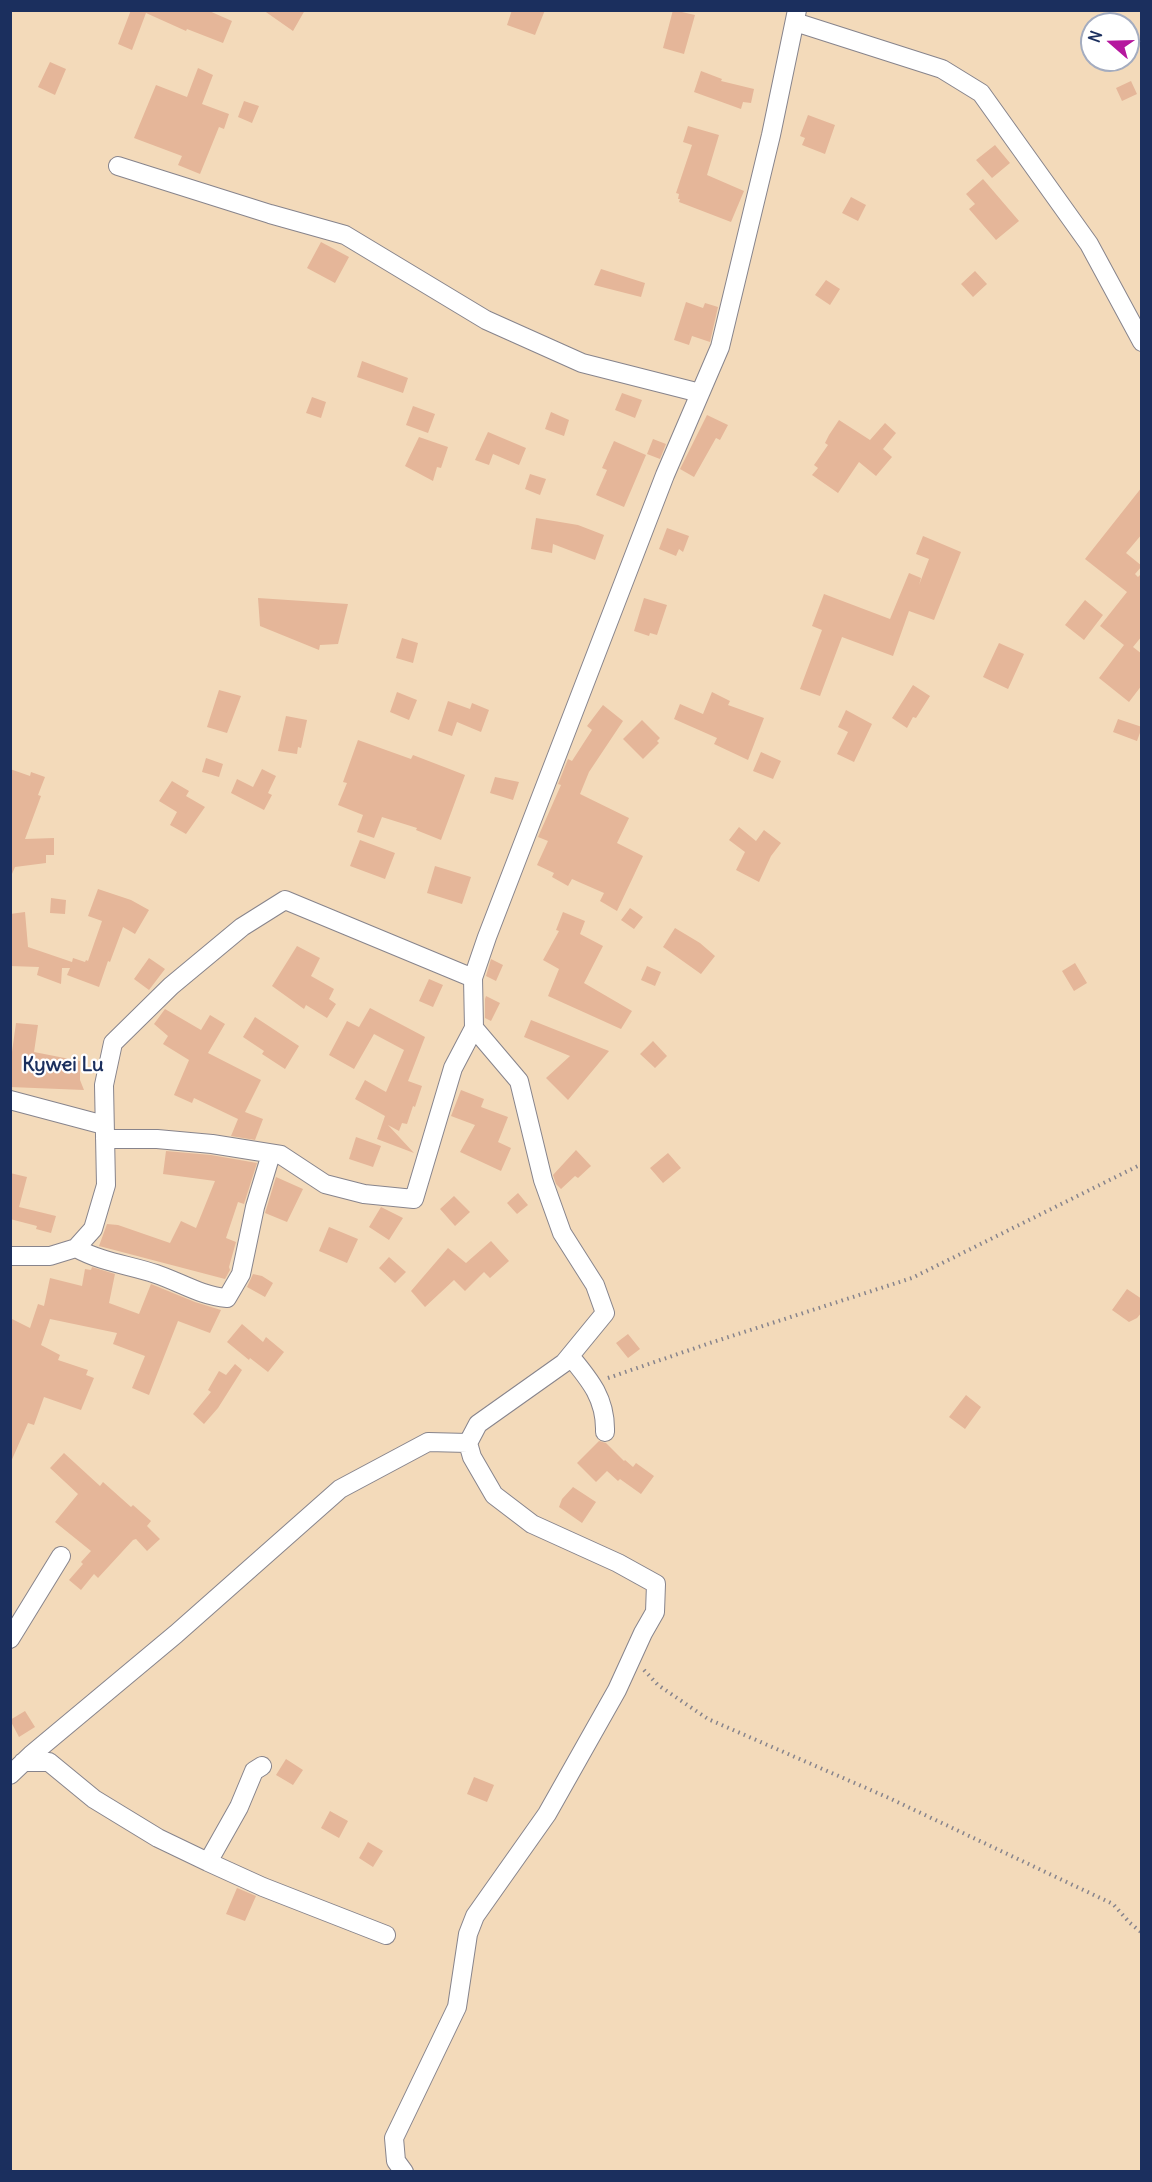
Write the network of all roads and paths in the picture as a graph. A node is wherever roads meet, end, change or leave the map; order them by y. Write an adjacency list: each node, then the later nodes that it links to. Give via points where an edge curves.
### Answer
1 (796, 16): 3 (street, via 942,69 981,93 1089,244); 4 (street, via 720,347)
2 (118, 166): 4 (street, via 345,234 486,320 582,363)
3 (1142, 342)
4 (700, 393): 5 (street)
5 (473, 978): 6 (street); 8 (street, via 285,900 242,927 171,986 113,1043 104,1085)
6 (474, 1028): 9 (street, via 453,1068 414,1199 364,1194 325,1184 281,1155); 13 (street, via 519,1081 543,1180 562,1233 595,1285 605,1313)
7 (10, 1100): 8 (street)
8 (104, 1132): 9 (street); 11 (street, via 106,1185 93,1229)
9 (271, 1154): 11 (street, via 241,1274 227,1298 212,1297)
10 (1142, 1164): 14 (path, via 912,1278)
11 (76, 1248): 12 (street, via 50,1256)
12 (10, 1256)
13 (570, 1356): 14 (street); 16 (street, via 478,1424)
14 (593, 1384): 15 (street, via 606,1416)
15 (605, 1432)
16 (468, 1443): 19 (street, via 494,1495 532,1524 656,1584 655,1612); 21 (street, via 428,1442 340,1489)
17 (61, 1556): 18 (street)
18 (10, 1639)
19 (632, 1656): 23 (path, via 658,1685 708,1719 889,1798 1113,1904); 25 (street, via 548,1814 475,1916 468,1934 457,2007 394,2138 396,2161)
20 (262, 1766): 22 (street, via 254,1771 239,1807)
21 (17, 1769): 22 (street, via 49,1762 94,1799)
22 (207, 1862): 24 (street)
23 (1142, 1933)
24 (386, 1935)
25 (404, 2172)

